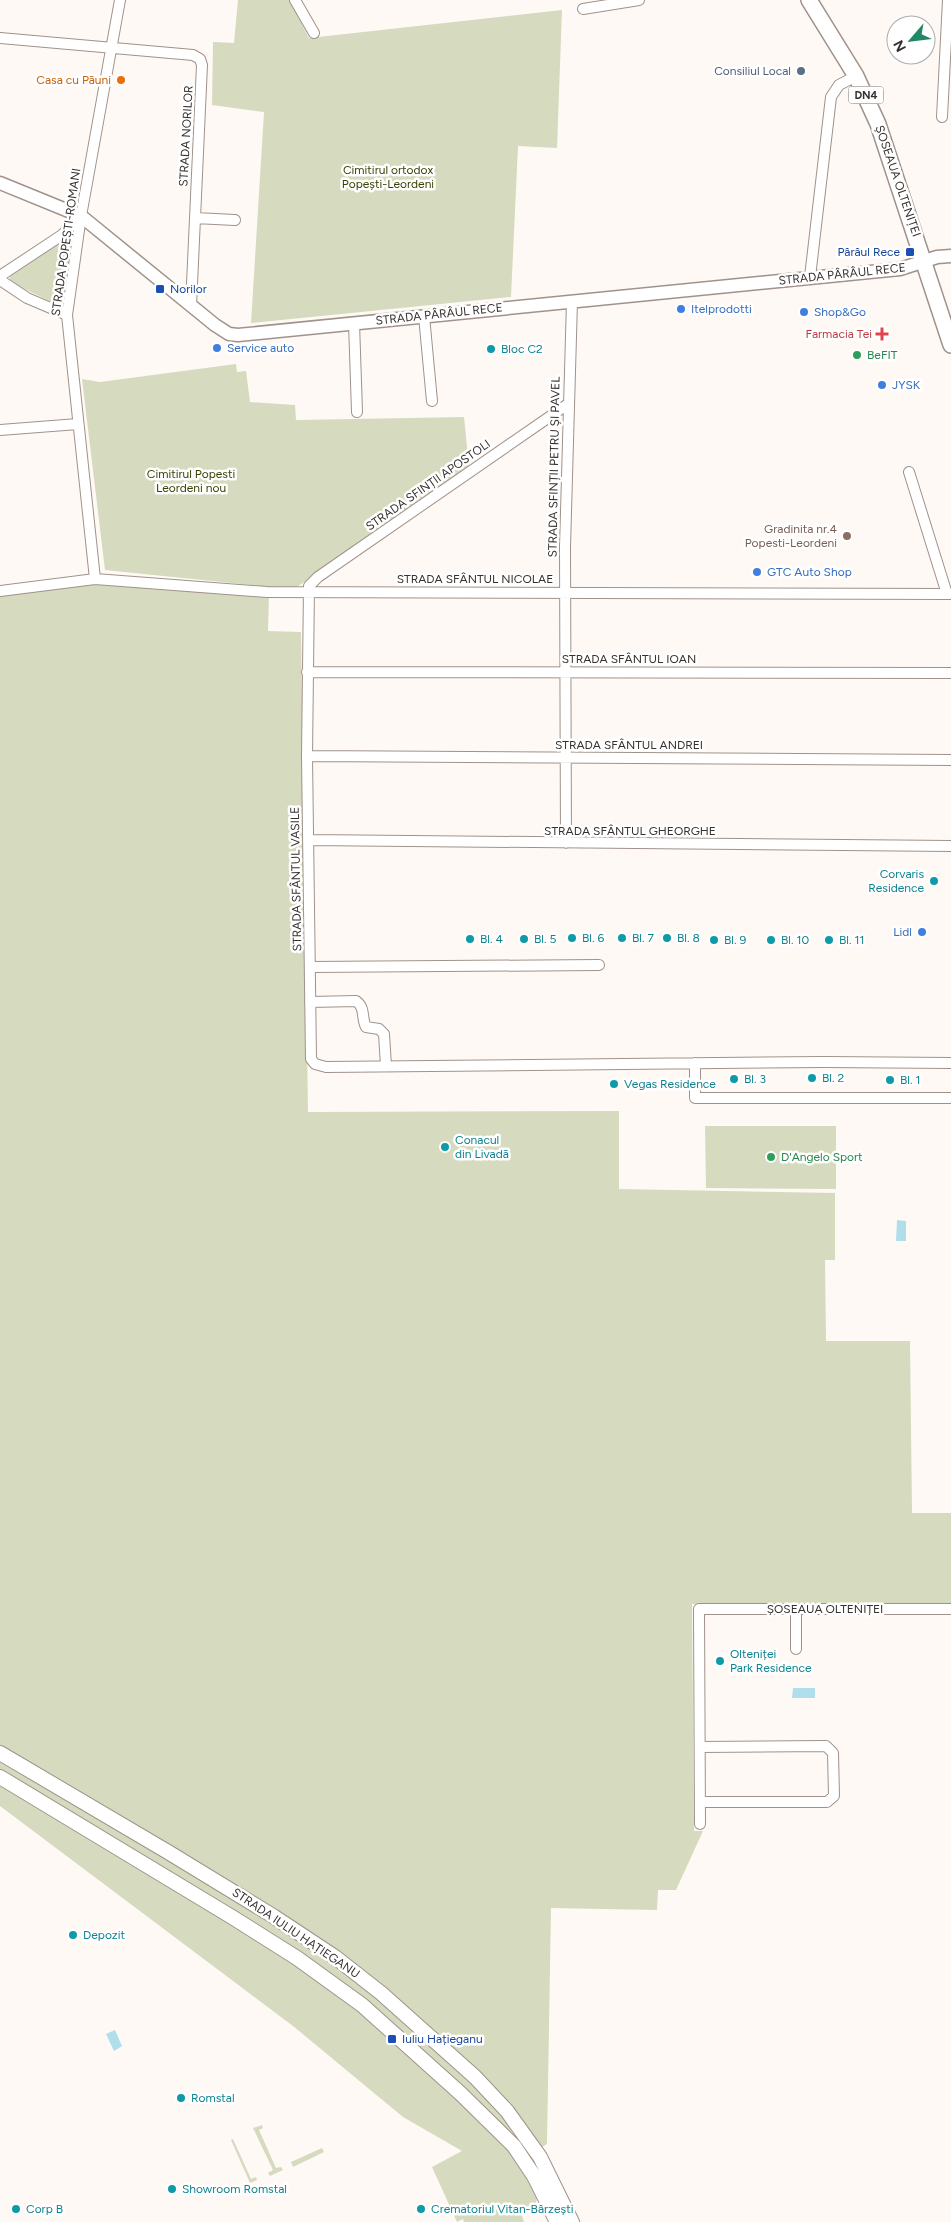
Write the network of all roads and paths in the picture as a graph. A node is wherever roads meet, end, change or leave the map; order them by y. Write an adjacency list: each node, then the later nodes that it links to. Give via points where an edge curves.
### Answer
1 (120, 0): 9 (street, STRADA POPEȘTI-ROMANI)
2 (295, 0): 7 (street)
3 (639, 0): 6 (street)
4 (809, 0): 10 (main road, ȘOSEAUA OLTENIȚEI / DN4)
5 (948, 0): 11 (street)
6 (583, 9)
7 (314, 33)
8 (0, 38): 9 (street)
9 (111, 48): 13 (street, STRADA POPEȘTI-ROMANI); 14 (street, STRADA NORILOR, via 193,55 200,59)
10 (856, 76): 17 (main road, ȘOSEAUA OLTENIȚEI / DN4, via 883,136); 18 (street, via 839,85 831,97)
11 (942, 117)
12 (0, 183): 13 (street, STRADA PÂRÂUL RECE)
13 (81, 216): 19 (street, via 62,235); 21 (street, STRADA PÂRÂUL RECE); 23 (street, STRADA POPEȘTI-ROMANI)
14 (195, 218): 15 (street); 21 (street, STRADA NORILOR)
15 (235, 220)
16 (951, 256): 17 (street, STRADA PÂRÂUL RECE)
17 (924, 261): 18 (street, STRADA PÂRÂUL RECE, via 900,269); 22 (main road, ȘOSEAUA OLTENIȚEI / DN4)
18 (810, 277): 20 (street, STRADA PÂRÂUL RECE)
19 (0, 278): 23 (street, via 21,295)
20 (572, 301): 24 (street, STRADA PÂRÂUL RECE); 28 (street, STRADA SFINȚII PETRU ȘI PAVEL)
21 (191, 306): 25 (street, STRADA PÂRÂUL RECE, via 219,329 234,335)
22 (945, 309): 26 (main road, ȘOSEAUA OLTENIȚEI / DN4)
23 (67, 315): 30 (street, STRADA POPEȘTI-ROMANI)
24 (424, 316): 25 (street, STRADA PÂRÂUL RECE); 27 (street)
25 (354, 323): 29 (street)
26 (951, 345)
27 (432, 400)
28 (568, 404): 35 (street, STRADA SFINȚII APOSTOLI, via 314,579); 36 (street, STRADA SFINȚII PETRU ȘI PAVEL)
29 (356, 412)
30 (78, 424): 31 (street); 33 (street, STRADA POPEȘTI-ROMANI)
31 (0, 430)
32 (909, 472): 37 (street)
33 (95, 579): 34 (street, STRADA SFÂNTUL NICOLAE); 35 (street, STRADA SFÂNTUL NICOLAE, via 267,592)
34 (0, 591)
35 (308, 591): 36 (street, STRADA SFÂNTUL NICOLAE); 38 (street, STRADA SFÂNTUL VASILE)
36 (565, 592): 37 (street, STRADA SFÂNTUL NICOLAE); 39 (street, STRADA SFINȚII PETRU ȘI PAVEL)
37 (949, 594)
38 (307, 672): 39 (street, STRADA SFÂNTUL IOAN); 41 (street, STRADA SFÂNTUL VASILE)
39 (565, 672): 40 (street, STRADA SFÂNTUL IOAN); 42 (street, STRADA SFINȚII PETRU ȘI PAVEL)
40 (951, 673)
41 (307, 756): 42 (street, STRADA SFÂNTUL ANDREI); 44 (street, STRADA SFÂNTUL VASILE)
42 (565, 757): 43 (street, STRADA SFÂNTUL ANDREI); 45 (street, STRADA SFINȚII PETRU ȘI PAVEL)
43 (951, 760)
44 (308, 840): 45 (street, STRADA SFÂNTUL GHEORGHE); 48 (street, STRADA SFÂNTUL VASILE)
45 (566, 843): 46 (street, STRADA SFÂNTUL GHEORGHE)
46 (951, 846)
47 (599, 965): 48 (street, STRADA SFÂNTUL VASILE)
48 (310, 967): 49 (street)
49 (310, 1002): 52 (street, via 359,1003 366,1027 380,1029 384,1034); 52 (street, via 310,1054 315,1064 326,1067)
50 (951, 1063): 51 (street)
51 (695, 1064): 52 (street); 53 (street, via 695,1098)
52 (386, 1066)
53 (951, 1098)
54 (796, 1609): 55 (street, ȘOSEAUA OLTENIȚEI); 56 (street); 57 (street, ȘOSEAUA OLTENIȚEI, via 699,1609)
55 (951, 1609)
56 (796, 1649)
57 (700, 1747): 61 (street); 61 (street, via 826,1746 833,1753 834,1796 827,1802)
58 (0, 1753): 60 (main road, STRADA IULIU HAȚIEGANU)
59 (0, 1777): 62 (main road, STRADA IULIU HAȚIEGANU)
60 (67, 1793): 62 (main road); 64 (main road, STRADA IULIU HAȚIEGANU, via 220,1883 335,1957 382,1993)
61 (700, 1802): 63 (street)
62 (56, 1811): 65 (main road, STRADA IULIU HAȚIEGANU, via 218,1908 328,1980 380,2020)
63 (700, 1824)
64 (475, 2077): 65 (main road); 67 (main road, STRADA IULIU HAȚIEGANU, via 534,2148)
65 (460, 2093): 66 (main road, STRADA IULIU HAȚIEGANU, via 522,2156)
66 (557, 2222)
67 (572, 2222)

